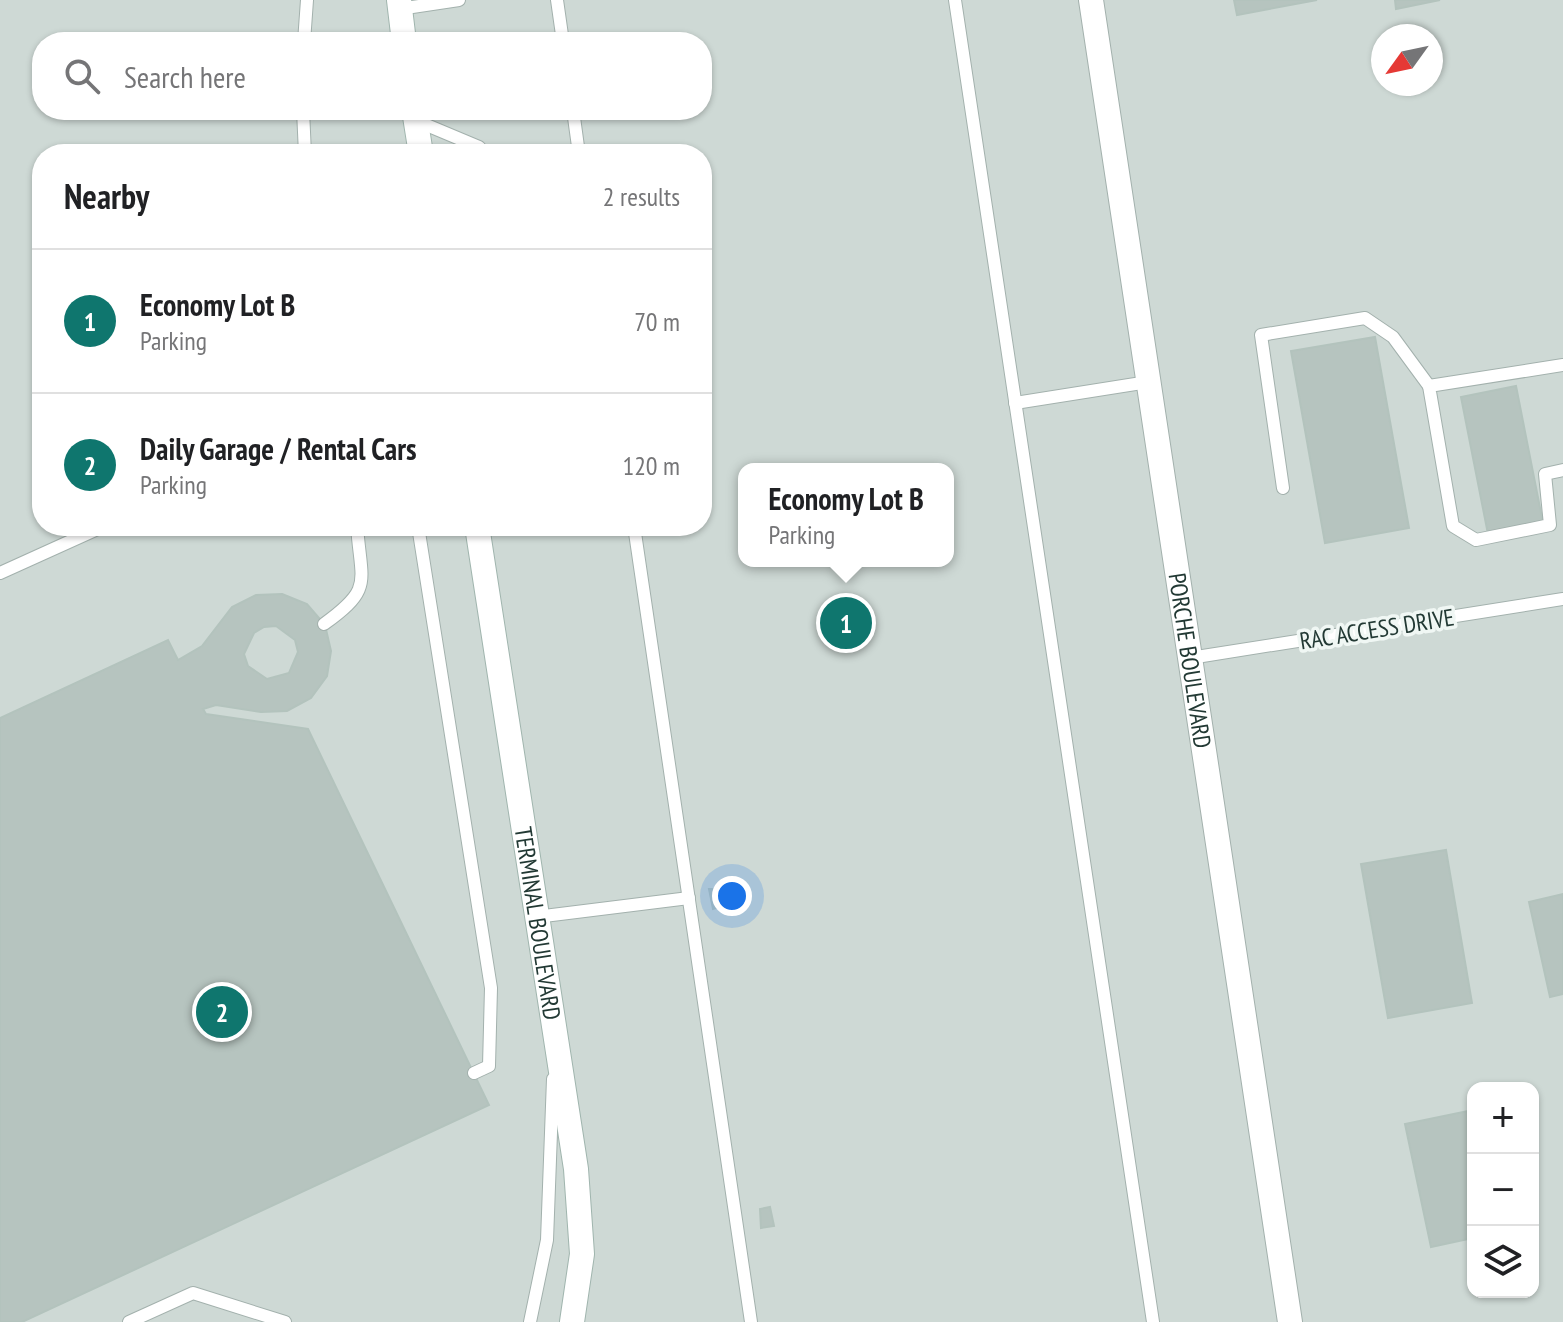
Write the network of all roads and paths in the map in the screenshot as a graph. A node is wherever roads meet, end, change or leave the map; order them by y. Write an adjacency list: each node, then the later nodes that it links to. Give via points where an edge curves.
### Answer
1 (307, 0): 7 (lane)
2 (459, 0): 6 (lane)
3 (557, 0): 9 (lane)
4 (955, 0): 21 (lane)
5 (1091, 0): 19 (street, PORCHE BOULEVARD)
6 (399, 4): 8 (street)
7 (305, 32)
8 (403, 32)
9 (562, 32)
10 (303, 120): 14 (lane)
11 (416, 120): 15 (street)
12 (425, 120): 16 (lane)
13 (574, 120): 17 (lane)
14 (305, 144)
15 (419, 144)
16 (473, 144)
17 (578, 144)
18 (1563, 365): 20 (lane)
19 (1148, 382): 21 (lane); 32 (street, PORCHE BOULEVARD)
20 (1429, 386): 22 (lane, via 1453,526 1476,540 1550,525 1545,474); 23 (lane, via 1393,337 1365,318 1261,335)
21 (1015, 403): 42 (lane)
22 (1563, 470)
23 (1283, 488)
24 (82, 536): 29 (lane)
25 (358, 536): 31 (lane, via 361,590)
26 (420, 536): 36 (lane, via 491,988 489,1066)
27 (479, 536): 34 (street, TERMINAL BOULEVARD)
28 (635, 536): 33 (lane)
29 (0, 573)
30 (1563, 599): 32 (lane, RAC ACCESS DRIVE)
31 (324, 624)
32 (1190, 658): 43 (street, PORCHE BOULEVARD)
33 (689, 898): 34 (lane); 41 (lane)
34 (536, 917): 35 (street, TERMINAL BOULEVARD)
35 (555, 1039): 39 (lane, via 547,1240); 40 (street, TERMINAL BOULEVARD, via 580,1207 582,1254)
36 (474, 1073)
37 (129, 1322): 38 (lane, via 193,1293)
38 (285, 1322)
39 (530, 1322)
40 (572, 1322)
41 (751, 1322)
42 (1153, 1322)
43 (1290, 1322)

